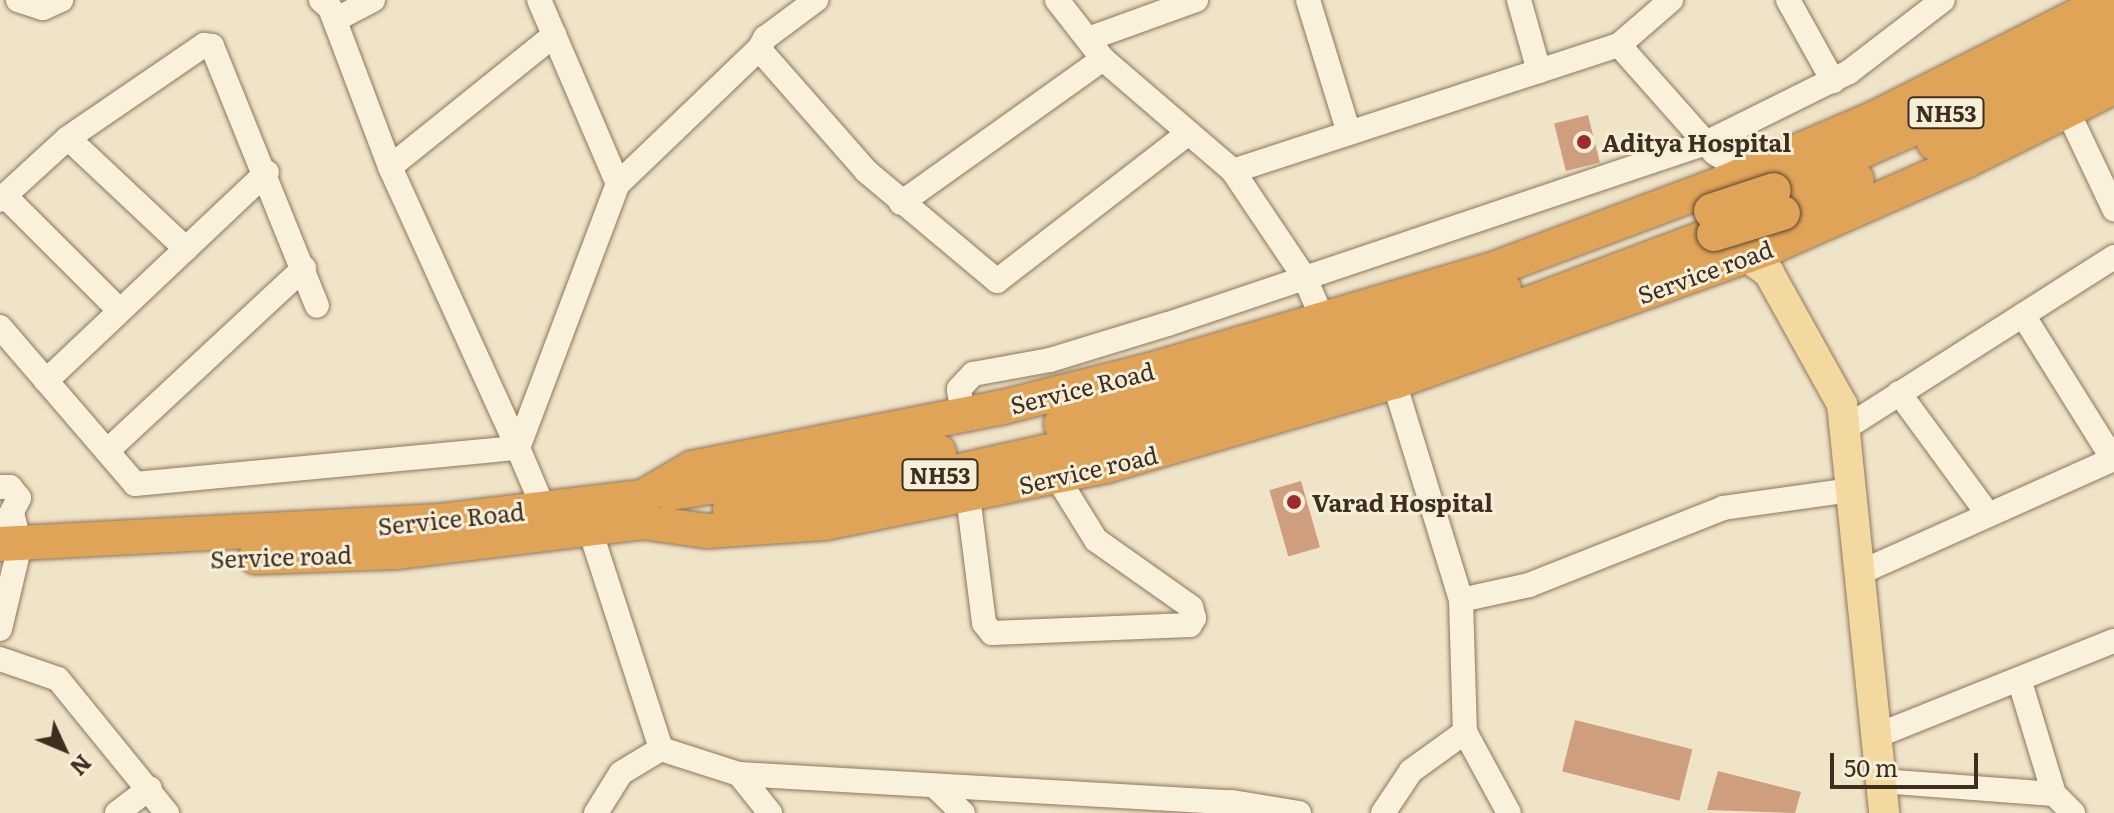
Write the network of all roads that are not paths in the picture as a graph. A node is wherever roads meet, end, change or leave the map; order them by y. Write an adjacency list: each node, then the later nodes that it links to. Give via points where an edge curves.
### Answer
1 (18, 0): 2 (street, via 43,8)
2 (61, 0)
3 (373, 0): 15 (street)
4 (539, 0): 17 (street)
5 (816, 0): 21 (street, via 765,38)
6 (1057, 0): 19 (street)
7 (1196, 0): 19 (street)
8 (1308, 0): 28 (street)
9 (1519, 0): 24 (street)
10 (1671, 0): 20 (street)
11 (1788, 0): 25 (street)
12 (1918, 0): 18 (street)
13 (1943, 0): 18 (street)
14 (2109, 0): 36 (highway, Service Road, via 1875,118)
15 (328, 10): 32 (street)
16 (2114, 28): 36 (highway, NH53, via 1917,127)
17 (554, 35): 32 (street); 35 (street)
18 (1892, 38): 25 (street)
19 (1088, 39): 23 (street)
20 (1619, 45): 24 (street); 31 (street)
21 (759, 49): 35 (street); 38 (street, via 866,171)
22 (2114, 56): 36 (highway, NH53)
23 (1103, 59): 29 (street); 38 (street)
24 (1539, 71): 28 (street)
25 (1833, 81): 31 (street)
26 (2114, 87): 27 (highway, Service road)
27 (2067, 110): 39 (street); 42 (highway, Service road)
28 (1349, 133): 33 (street)
29 (1187, 134): 33 (street); 38 (street, via 997,281)
30 (68, 138): 34 (street, via 204,45 212,46); 37 (street); 40 (street)
31 (1706, 143): 36 (street); 44 (street)
32 (390, 167): 55 (street)
33 (1233, 171): 44 (street)
34 (267, 172): 40 (street); 43 (street)
35 (618, 184): 55 (street)
36 (1739, 196): 42 (main road); 48 (highway, Service Road); 63 (highway, NH53, via 1363,337 1052,427)
37 (2, 198): 46 (street)
38 (901, 203)
39 (2114, 209)
40 (186, 249): 46 (street)
41 (2114, 257): 47 (street)
42 (1763, 258): 51 (highway, Service road); 54 (main road, via 1842,404)
43 (304, 268): 45 (street); 56 (street)
44 (1305, 278): 48 (street); 53 (street, via 1050,360 973,374 959,389)
45 (317, 306)
46 (119, 310): 50 (street)
47 (2023, 315): 52 (street); 57 (street)
48 (1323, 320): 53 (highway, Service Road, via 1150,370)
49 (0, 327): 50 (street)
50 (46, 381): 56 (street)
51 (1394, 382): 58 (highway, Service road, via 1233,433); 68 (street)
52 (1899, 393): 54 (street); 64 (street)
53 (963, 415): 63 (highway, Service Road, via 692,468)
54 (1844, 429): 60 (main road)
55 (518, 448): 56 (street, via 135,484); 62 (street)
56 (107, 451)
57 (2114, 459): 64 (street)
58 (1057, 477): 61 (highway, Service road); 61 (street, via 1096,540 1191,607 1190,625 992,633 984,623)
59 (0, 487): 66 (street, via 16,491)
60 (1851, 490): 67 (main road); 68 (street, via 1723,508 1529,585)
61 (968, 496): 63 (highway, Service road, via 825,523 707,531)
62 (543, 507): 63 (highway, Service Road); 66 (highway, Service Road, via 426,523)
63 (643, 509): 65 (highway, Service road)
64 (1987, 513): 67 (street)
65 (590, 530): 66 (highway, Service road, via 396,552); 75 (street)
66 (8, 545): 69 (street)
67 (1859, 573): 74 (main road)
68 (1461, 600): 73 (street)
69 (0, 629)
70 (2114, 641): 72 (street)
71 (0, 659): 78 (street, via 58,679)
72 (2020, 682): 74 (street); 80 (street)
73 (1465, 732): 88 (street, via 1411,771); 89 (street)
74 (1876, 736): 77 (main road)
75 (661, 749): 76 (street); 84 (street, via 621,773)
76 (739, 774): 79 (street); 85 (street)
77 (1881, 781): 80 (street); 90 (main road)
78 (150, 788): 82 (street); 83 (street)
79 (937, 788): 81 (street); 86 (street)
80 (2054, 794): 91 (street)
81 (1224, 807): 87 (street)
82 (117, 813)
83 (167, 813)
84 (596, 813)
85 (770, 813)
86 (963, 813)
87 (1299, 813)
88 (1383, 813)
89 (1509, 813)
90 (1884, 813)
91 (2073, 813)

